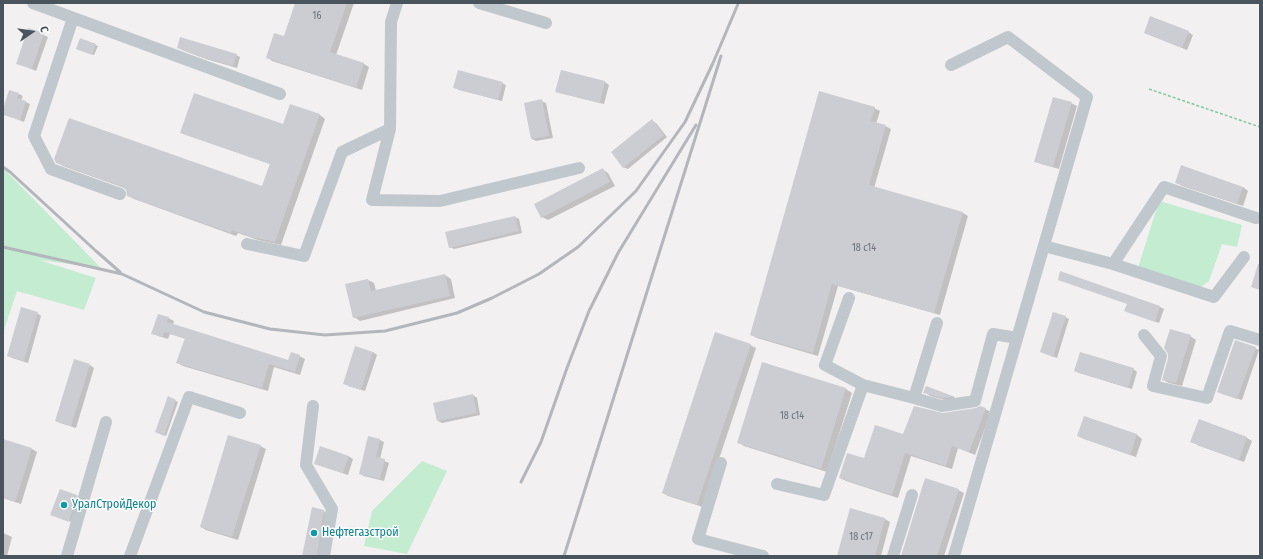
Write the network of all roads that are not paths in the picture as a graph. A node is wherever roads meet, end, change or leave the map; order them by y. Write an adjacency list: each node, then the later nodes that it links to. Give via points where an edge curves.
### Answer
1 (33, 3): 4 (lane)
2 (396, 3): 8 (lane, via 391,22)
3 (479, 3): 5 (lane)
4 (73, 18): 7 (lane); 10 (lane, via 34,136 51,169)
5 (546, 22)
6 (951, 65): 13 (lane, via 1008,37 1087,97)
7 (280, 94)
8 (390, 130): 9 (lane, via 372,200 440,201); 12 (lane, via 342,152 304,256)
9 (579, 168)
10 (120, 194)
11 (1256, 218): 15 (lane, via 1164,187)
12 (247, 244)
13 (1044, 246): 15 (lane); 19 (lane)
14 (1244, 257): 15 (lane, via 1214,297)
15 (1113, 264)
16 (849, 298): 21 (lane, via 825,365)
17 (937, 323): 22 (lane)
18 (1144, 335): 20 (lane, via 1162,356 1152,386 1207,398 1230,331)
19 (1017, 338): 22 (lane, via 993,334 975,401 942,406); 34 (lane)
20 (1260, 340)
21 (863, 385): 22 (lane); 27 (lane, via 824,496)
22 (914, 398)
23 (313, 406): 31 (lane, via 306,465 332,509)
24 (240, 413): 30 (lane, via 189,398)
25 (106, 422): 29 (lane)
26 (721, 463): 32 (lane, via 698,539)
27 (777, 484)
28 (912, 494): 33 (lane)
29 (67, 556)
30 (130, 556)
31 (324, 556)
32 (763, 556)
33 (893, 556)
34 (954, 556)

